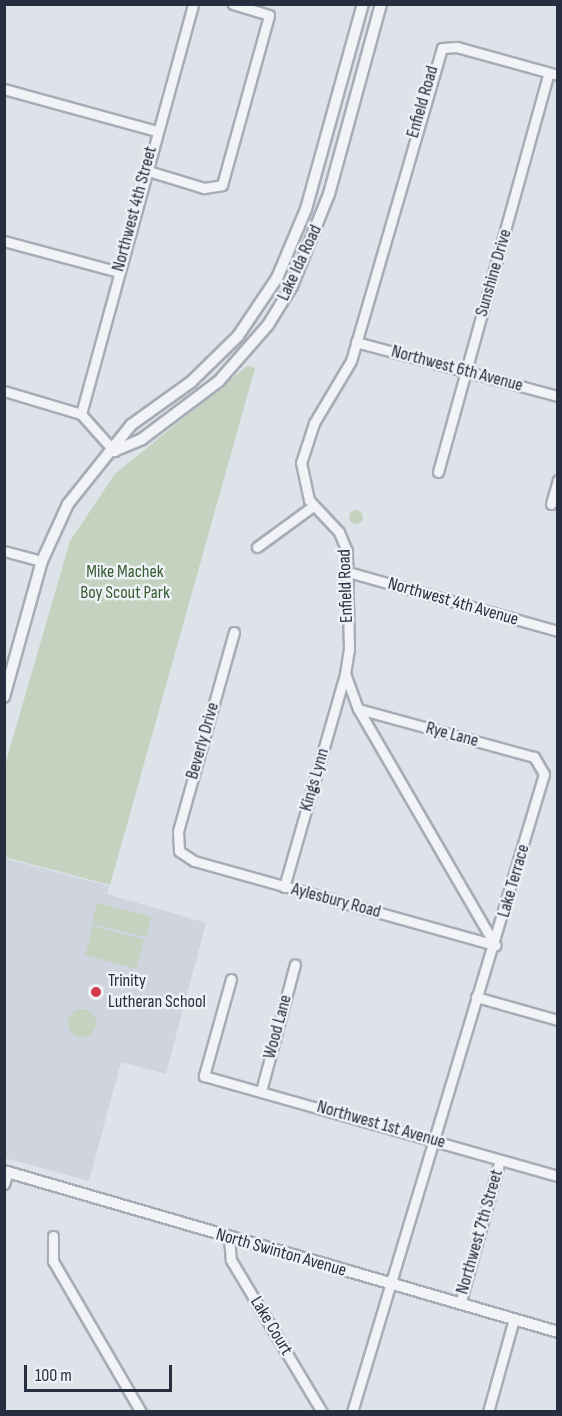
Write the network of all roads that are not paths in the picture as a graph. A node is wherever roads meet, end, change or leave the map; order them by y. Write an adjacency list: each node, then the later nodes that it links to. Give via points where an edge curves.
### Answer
1 (193, 4): 9 (street, Northwest 4th Street)
2 (233, 4): 10 (street, via 269,15 222,184 204,188)
3 (363, 4): 5 (street, Lake Ida Road)
4 (381, 4): 6 (street, Lake Ida Road)
5 (358, 22): 6 (street); 11 (street, Lake Ida Road)
6 (368, 50): 12 (street, Lake Ida Road)
7 (553, 74): 15 (street, Enfield Road, via 457,47 442,48); 16 (street, Sunshine Drive)
8 (4, 89): 9 (street)
9 (156, 131): 10 (street, Northwest 4th Street)
10 (146, 170): 14 (street, Northwest 4th Street)
11 (306, 209): 12 (street); 20 (street, Lake Ida Road, via 277,278 238,336 191,382 131,425)
12 (322, 214): 20 (street, Lake Ida Road, via 292,286 235,365 184,409)
13 (4, 241): 14 (street)
14 (119, 272): 19 (street, Northwest 4th Street)
15 (356, 342): 16 (street, Northwest 6th Avenue); 24 (street, Enfield Road, via 302,456 303,486)
16 (466, 371): 18 (street, Northwest 6th Avenue); 21 (street, Sunshine Drive)
17 (4, 391): 19 (street)
18 (558, 396)
19 (81, 414): 20 (street)
20 (114, 451): 27 (street, Lake Ida Road, via 68,504)
21 (438, 472)
22 (558, 480): 23 (street)
23 (551, 504)
24 (313, 506): 25 (street); 28 (street, Enfield Road, via 342,538)
25 (257, 547)
26 (4, 552): 27 (street)
27 (42, 561): 32 (street, Lake Ida Road)
28 (348, 572): 29 (street, Northwest 4th Avenue); 31 (street, Enfield Road)
29 (558, 631)
30 (234, 632): 35 (street, Beverly Drive, via 178,831)
31 (345, 674): 33 (street, Enfield Road); 36 (street, Kings Lynn)
32 (4, 697)
33 (358, 709): 34 (street, Rye Lane, via 534,757); 37 (street, Enfield Road)
34 (543, 765): 37 (street, Lake Terrace)
35 (179, 851): 36 (street, Aylesbury Road, via 194,861)
36 (284, 887): 37 (street, Aylesbury Road)
37 (495, 945): 40 (street, Lake Terrace)
38 (295, 964): 42 (street, Wood Lane)
39 (231, 979): 42 (street, Northwest 1st Avenue, via 204,1076)
40 (476, 997): 41 (street); 43 (street, Lake Terrace)
41 (558, 1020)
42 (261, 1091): 43 (street, Northwest 1st Avenue)
43 (434, 1141): 44 (street, Northwest 1st Avenue); 50 (street, Lake Terrace)
44 (500, 1160): 46 (street, Northwest 1st Avenue); 51 (street, Northwest 7th Street)
45 (6, 1171): 47 (street); 49 (street, North Swinton Avenue)
46 (558, 1176)
47 (4, 1184)
48 (53, 1236): 54 (street, via 53,1261)
49 (229, 1238): 50 (street, North Swinton Avenue); 55 (street, Lake Court, via 231,1260)
50 (390, 1284): 51 (street, North Swinton Avenue); 56 (street, Lake Terrace)
51 (460, 1304): 52 (street, North Swinton Avenue)
52 (514, 1319): 53 (street, North Swinton Avenue); 57 (street)
53 (558, 1332)
54 (141, 1412)
55 (321, 1412)
56 (352, 1412)
57 (488, 1412)

